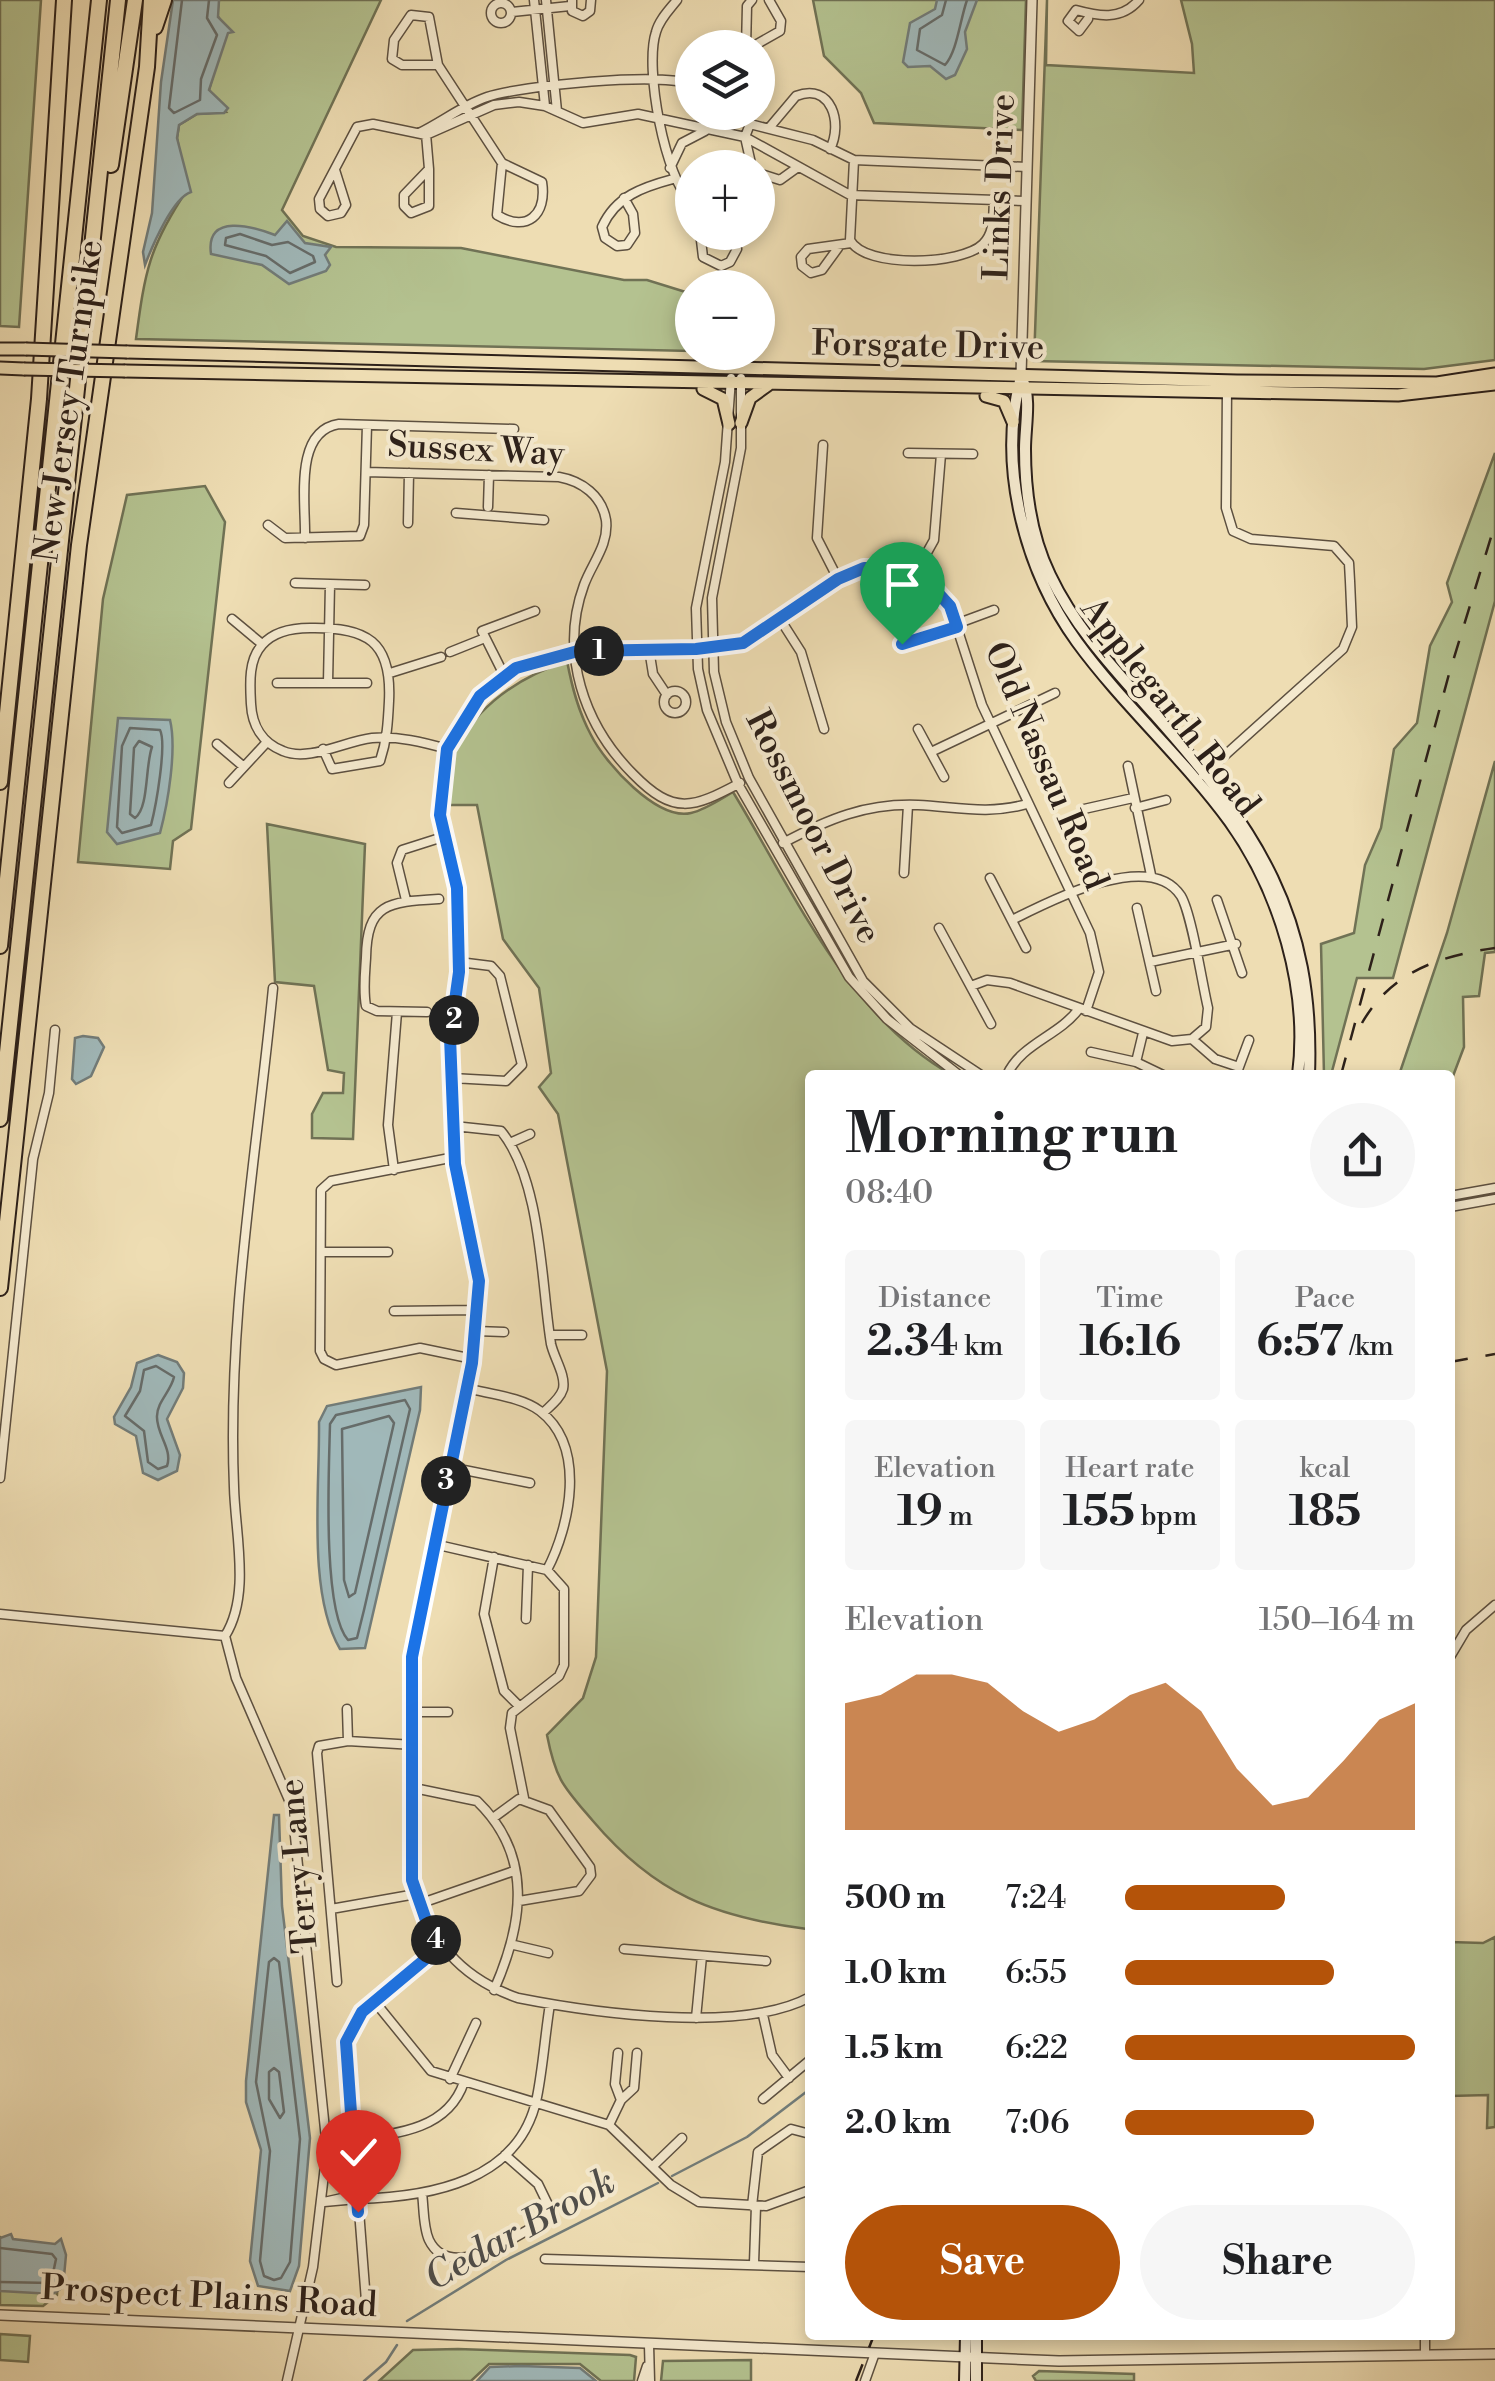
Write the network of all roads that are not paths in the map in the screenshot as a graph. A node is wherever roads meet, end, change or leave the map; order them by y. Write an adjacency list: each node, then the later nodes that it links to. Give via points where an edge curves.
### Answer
1 (55, 0): 60 (highway)
2 (64, 0): 60 (highway, New Jersey Turnpike)
3 (91, 0): 52 (highway)
4 (99, 0): 52 (highway, New Jersey Turnpike)
5 (150, 0): 21 (highway, New Jersey Turnpike)
6 (164, 0): 21 (highway)
7 (591, 0): 14 (street, via 584,16)
8 (752, 0): 18 (street)
9 (769, 0): 19 (street, via 781,20)
10 (1032, 0): 44 (street, Links Drive)
11 (1139, 0): 17 (street, via 1122,13 1088,16 1076,10 1068,21 1079,31)
12 (129, 1): 187 (highway, New Jersey Turnpike, via 116,136 97,224)
13 (676, 1): 22 (street, via 656,31)
14 (571, 3): 15 (street)
15 (541, 6): 16 (street); 24 (street); 25 (street)
16 (512, 12)
17 (1088, 19)
18 (748, 30)
19 (775, 34)
20 (438, 65): 20 (street, via 429,17 411,14 394,40 392,58 402,65); 26 (street)
21 (147, 66): 199 (highway, New Jersey Turnpike, via 90,455)
22 (656, 77): 23 (street); 25 (street); 30 (street)
23 (675, 81)
24 (543, 88): 25 (street); 26 (street); 27 (street)
25 (555, 88): 28 (street)
26 (466, 106): 29 (street); 37 (street)
27 (545, 106): 28 (street); 29 (street, via 500,104)
28 (557, 111): 30 (street, via 582,123 630,113)
29 (472, 116): 37 (street); 42 (street)
30 (660, 118): 31 (street); 45 (street)
31 (675, 121)
32 (775, 121): 39 (street, via 796,96 826,100 837,121)
33 (711, 130): 45 (street, via 687,138)
34 (718, 130): 38 (street)
35 (748, 130): 38 (street)
36 (775, 130): 39 (street)
37 (426, 132): 46 (street); 47 (street, via 357,126)
38 (745, 136): 40 (street); 43 (street)
39 (830, 149): 41 (street)
40 (748, 150)
41 (854, 160): 44 (street); 51 (street)
42 (502, 163): 42 (street, via 497,215 533,222 542,182)
43 (798, 167): 49 (street); 51 (street)
44 (1027, 167): 55 (street, Links Drive)
45 (670, 168): 48 (street)
46 (429, 169): 46 (street, via 404,195 412,213 429,206)
47 (335, 170): 47 (street, via 346,205 328,216 318,199)
48 (673, 179): 50 (street); 53 (street)
49 (775, 179)
50 (675, 182)
51 (850, 194): 54 (street); 56 (street)
52 (78, 198): 159 (highway, New Jersey Turnpike)
53 (624, 198): 53 (street, via 602,227 617,246 627,245 635,233)
54 (994, 199): 55 (street); 56 (street, via 991,233 969,252 881,260)
55 (1026, 201): 67 (street, Links Drive)
56 (851, 244): 57 (street)
57 (838, 248): 57 (street, via 808,249 802,266 819,272)
58 (702, 250): 59 (street, via 703,258 721,266)
59 (737, 250)
60 (43, 346): 136 (highway, New Jersey Turnpike)
61 (0, 349): 62 (main road, Forsgate Drive, bridge)
62 (675, 366)
63 (0, 368): 68 (main road, Forsgate Drive, bridge)
64 (775, 369): 67 (main road, Forsgate Drive)
65 (736, 370): 69 (street, Rossmoor Drive)
66 (1495, 374): 72 (main road, Forsgate Drive, via 1437,383)
67 (1021, 375): 72 (main road, Forsgate Drive); 74 (main road, Applegarth Road)
68 (680, 384): 69 (main road, Forsgate Drive); 76 (main road, via 719,394)
69 (736, 384): 71 (main road, Forsgate Drive); 76 (street, Rossmoor Drive)
70 (1495, 384): 72 (main road, Forsgate Drive, via 1398,395)
71 (768, 386): 73 (main road, Forsgate Drive); 76 (main road, via 750,398)
72 (1226, 386): 74 (main road, Forsgate Drive); 132 (street, via 1226,508 1232,531 1251,539 1334,546 1348,563 1352,626 1334,660)
73 (938, 390): 74 (main road, Forsgate Drive); 75 (main road, via 999,398)
74 (1022, 390): 75 (main road, Applegarth Road); 132 (main road, Applegarth Road, via 1032,525 1048,571 1093,646)
75 (1013, 422): 135 (main road, Applegarth Road, via 1016,490 1040,574 1077,642)
76 (735, 424): 86 (street, Rossmoor Drive); 87 (street, Rossmoor Drive, via 741,448)
77 (367, 425): 78 (street); 83 (street); 93 (street, via 332,425 309,446)
78 (514, 429)
79 (822, 445): 95 (street, via 818,538)
80 (908, 452): 81 (street)
81 (941, 454): 82 (street); 94 (street, via 934,540)
82 (973, 454)
83 (366, 472): 84 (street, Sussex Way); 93 (street, via 360,536)
84 (409, 473): 85 (street, Sussex Way); 91 (street)
85 (489, 475): 88 (street); 113 (street, Sussex Way, via 572,479 603,509 605,539 582,589)
86 (721, 488): 87 (street); 99 (street, Rossmoor Drive)
87 (733, 492): 100 (street, Rossmoor Drive)
88 (488, 507)
89 (456, 513): 90 (street)
90 (544, 520)
91 (408, 523)
92 (268, 525): 93 (street, via 285,538)
93 (305, 538)
94 (915, 574): 95 (street, via 876,566); 105 (street, Old Nassau Road, via 942,596)
95 (838, 579): 104 (street)
96 (295, 583): 97 (street)
97 (330, 584): 98 (street); 106 (street)
98 (364, 584)
99 (698, 596): 100 (street); 111 (street, Rossmoor Drive)
100 (712, 598): 110 (street, Rossmoor Drive)
101 (994, 610): 105 (street)
102 (534, 611): 107 (street)
103 (232, 618): 108 (street)
104 (780, 619): 110 (street, via 743,643); 122 (street, via 801,652)
105 (957, 627): 109 (street); 121 (street, Old Nassau Road)
106 (328, 628): 108 (street, via 286,630); 114 (street, via 368,638); 117 (street)
107 (484, 635): 114 (street); 115 (street)
108 (262, 644): 125 (street, via 252,669 251,705)
109 (902, 644)
110 (711, 648): 111 (street); 134 (street, Rossmoor Drive, via 721,706)
111 (696, 649): 112 (street); 138 (street, Rossmoor Drive, via 707,710)
112 (648, 650): 113 (street); 120 (street, via 652,674)
113 (578, 651): 115 (street); 138 (street, via 588,718 650,792 688,805)
114 (390, 672): 124 (street)
115 (504, 675): 128 (street, via 463,717)
116 (277, 682): 117 (street)
117 (328, 683): 118 (street)
118 (367, 683)
119 (1055, 693): 121 (street)
120 (667, 695)
121 (992, 727): 129 (street); 141 (street, Old Nassau Road)
122 (824, 729)
123 (918, 729): 129 (street)
124 (387, 738): 127 (street); 127 (street, via 374,764 332,769); 128 (street)
125 (267, 742): 127 (street, via 290,754); 131 (street)
126 (217, 744): 131 (street)
127 (324, 749)
128 (447, 749): 145 (street, via 440,815)
129 (931, 752): 133 (street)
130 (1128, 766): 139 (street)
131 (244, 767): 137 (street)
132 (1206, 773): 135 (street); 185 (main road, Applegarth Road, via 1251,834 1300,948)
133 (944, 776)
134 (749, 778): 138 (street); 146 (street, Rossmoor Drive)
135 (1196, 781): 184 (main road, Applegarth Road, via 1258,869 1281,926 1294,970)
136 (0, 782)
137 (229, 784)
138 (738, 784): 147 (street, Rossmoor Drive)
139 (1132, 798): 143 (street); 144 (street)
140 (1166, 800): 143 (street)
141 (1027, 804): 142 (street, via 982,812); 151 (street, Old Nassau Road)
142 (908, 805): 146 (street, via 855,810); 148 (street)
143 (1135, 808): 149 (street)
144 (1084, 809)
145 (446, 836): 153 (street, via 402,850 397,862); 162 (street, via 457,888)
146 (785, 842): 147 (street); 179 (street, Rossmoor Drive, via 863,981 910,1028)
147 (775, 848): 178 (street, Rossmoor Drive, via 849,976 887,1019)
148 (904, 873)
149 (1151, 876): 151 (street); 161 (street, via 1183,899)
150 (990, 878): 156 (street)
151 (1068, 892): 156 (street); 168 (street, Old Nassau Road, via 1098,960 1094,991)
152 (438, 899): 153 (street)
153 (406, 900): 169 (street, via 368,922 364,997 372,1010)
154 (1217, 900): 158 (street)
155 (1137, 908): 163 (street)
156 (1012, 920): 160 (street)
157 (939, 928): 165 (street)
158 (1236, 944): 161 (street); 164 (street)
159 (0, 946)
160 (1026, 948)
161 (1194, 951): 163 (street); 174 (street, via 1208,1008 1206,1026)
162 (459, 962): 186 (street); 186 (street, via 491,966 500,976 522,1065 506,1081)
163 (1150, 962): 167 (street)
164 (1242, 974)
165 (971, 986): 168 (street, via 1010,983); 171 (street)
166 (274, 988): 219 (street, via 233,1386 239,1570 234,1622)
167 (1156, 991)
168 (1082, 1011): 173 (street); 180 (street, via 1020,1055)
169 (397, 1012): 170 (street); 192 (street, via 388,1124)
170 (426, 1012)
171 (991, 1024)
172 (56, 1030): 210 (street, via 33,1158)
173 (1144, 1033): 174 (street); 177 (street)
174 (1192, 1038): 182 (street)
175 (1249, 1040): 183 (street)
176 (1091, 1052): 177 (street)
177 (1136, 1062): 181 (street)
178 (953, 1070)
179 (973, 1070)
180 (1010, 1070)
181 (1153, 1070)
182 (1235, 1070)
183 (1237, 1070)
184 (1298, 1070)
185 (1309, 1070)
186 (452, 1078): 188 (street)
187 (0, 1119)
188 (454, 1126): 190 (street, via 501,1132); 191 (street)
189 (530, 1134): 190 (street)
190 (510, 1143): 204 (street, via 544,1263)
191 (454, 1157): 192 (street); 200 (street, via 476,1259)
192 (394, 1170): 197 (street, via 326,1184)
193 (1495, 1188): 194 (street)
194 (1455, 1195)
195 (1495, 1199): 196 (street)
196 (1455, 1206)
197 (322, 1252): 198 (street); 206 (street, via 320,1350 329,1364 420,1348)
198 (388, 1252)
199 (0, 1288)
200 (476, 1310): 201 (street); 202 (street)
201 (394, 1311)
202 (476, 1331): 203 (street); 206 (street)
203 (504, 1332)
204 (550, 1335): 205 (street); 208 (street, via 564,1385)
205 (582, 1335)
206 (473, 1359): 207 (street)
207 (466, 1388): 208 (street); 209 (street)
208 (542, 1412): 215 (street, via 566,1446 569,1480 562,1540)
209 (449, 1467): 211 (street); 212 (street)
210 (0, 1478)
211 (530, 1484)
212 (434, 1544): 213 (street); 223 (street, via 414,1636)
213 (494, 1557): 214 (street); 221 (street, via 484,1614 504,1691)
214 (528, 1565): 215 (street); 218 (street)
215 (547, 1570): 221 (street, via 566,1596 564,1665)
216 (1495, 1605): 220 (street)
217 (0, 1614): 219 (street)
218 (526, 1619)
219 (225, 1636): 267 (street, via 236,1678 292,1807 327,2149)
220 (1455, 1649)
221 (518, 1706): 228 (street, via 510,1728)
222 (348, 1709): 225 (street)
223 (414, 1712): 224 (street); 226 (street)
224 (448, 1712)
225 (348, 1741): 226 (street); 234 (street, Terry Lane, via 320,1746)
226 (414, 1745): 227 (street)
227 (414, 1788): 229 (street, via 463,1795); 231 (street)
228 (524, 1798): 229 (street); 232 (street, via 550,1810 587,1859 591,1875 566,1897)
229 (493, 1818): 230 (street)
230 (514, 1871): 232 (street); 233 (street)
231 (416, 1894): 233 (street); 234 (street)
232 (519, 1901): 235 (street)
233 (419, 1904): 236 (street)
234 (331, 1908): 241 (street, Terry Lane)
235 (514, 1945): 238 (street); 242 (street)
236 (441, 1946): 242 (street); 244 (street)
237 (624, 1949): 239 (street)
238 (548, 1953)
239 (702, 1956): 240 (street); 247 (street)
240 (766, 1961)
241 (336, 1982)
242 (494, 1990): 245 (street)
243 (805, 1999): 246 (street)
244 (375, 2002): 253 (street, via 430,2071); 261 (street, via 355,2023 344,2050)
245 (550, 2004): 247 (street); 257 (street)
246 (763, 2016): 247 (street); 252 (street, via 772,2055)
247 (696, 2018)
248 (476, 2023): 253 (street)
249 (618, 2053): 256 (street)
250 (637, 2054): 256 (street, via 634,2088)
251 (805, 2064): 252 (street)
252 (789, 2078): 255 (street)
253 (450, 2079): 254 (street)
254 (464, 2082): 257 (street); 261 (street, via 456,2102 430,2122)
255 (763, 2099)
256 (621, 2100): 258 (street)
257 (536, 2102): 258 (street); 262 (street)
258 (608, 2126): 263 (street)
259 (805, 2133): 268 (street, via 791,2129 758,2152)
260 (682, 2138): 263 (street)
261 (352, 2139): 266 (street)
262 (505, 2154): 265 (street, via 464,2183); 265 (street, via 538,2184 553,2215 481,2254 458,2259 434,2248)
263 (653, 2166): 268 (street, via 699,2202)
264 (805, 2192): 268 (street)
265 (422, 2194): 266 (street)
266 (357, 2199): 267 (street); 272 (street)
267 (324, 2202): 274 (street)
268 (754, 2206): 270 (street)
269 (545, 2258): 270 (street)
270 (754, 2264): 271 (street)
271 (805, 2267)
272 (367, 2314)
273 (0, 2315): 274 (street, Prospect Plains Road)
274 (298, 2329): 278 (street, Prospect Plains Road); 284 (street)
275 (967, 2340): 282 (main road)
276 (975, 2340): 282 (main road)
277 (1425, 2340): 281 (street)
278 (650, 2345): 279 (street, Prospect Plains Road); 283 (street)
279 (875, 2353): 282 (street, Prospect Plains Road); 287 (street)
280 (1495, 2354): 281 (street, Prospect Plains Road)
281 (1425, 2355): 282 (street, Prospect Plains Road)
282 (971, 2358): 288 (main road); 289 (main road)
283 (648, 2366): 285 (street); 286 (street)
284 (287, 2381)
285 (642, 2381)
286 (650, 2381)
287 (865, 2381)
288 (965, 2381)
289 (976, 2381)

